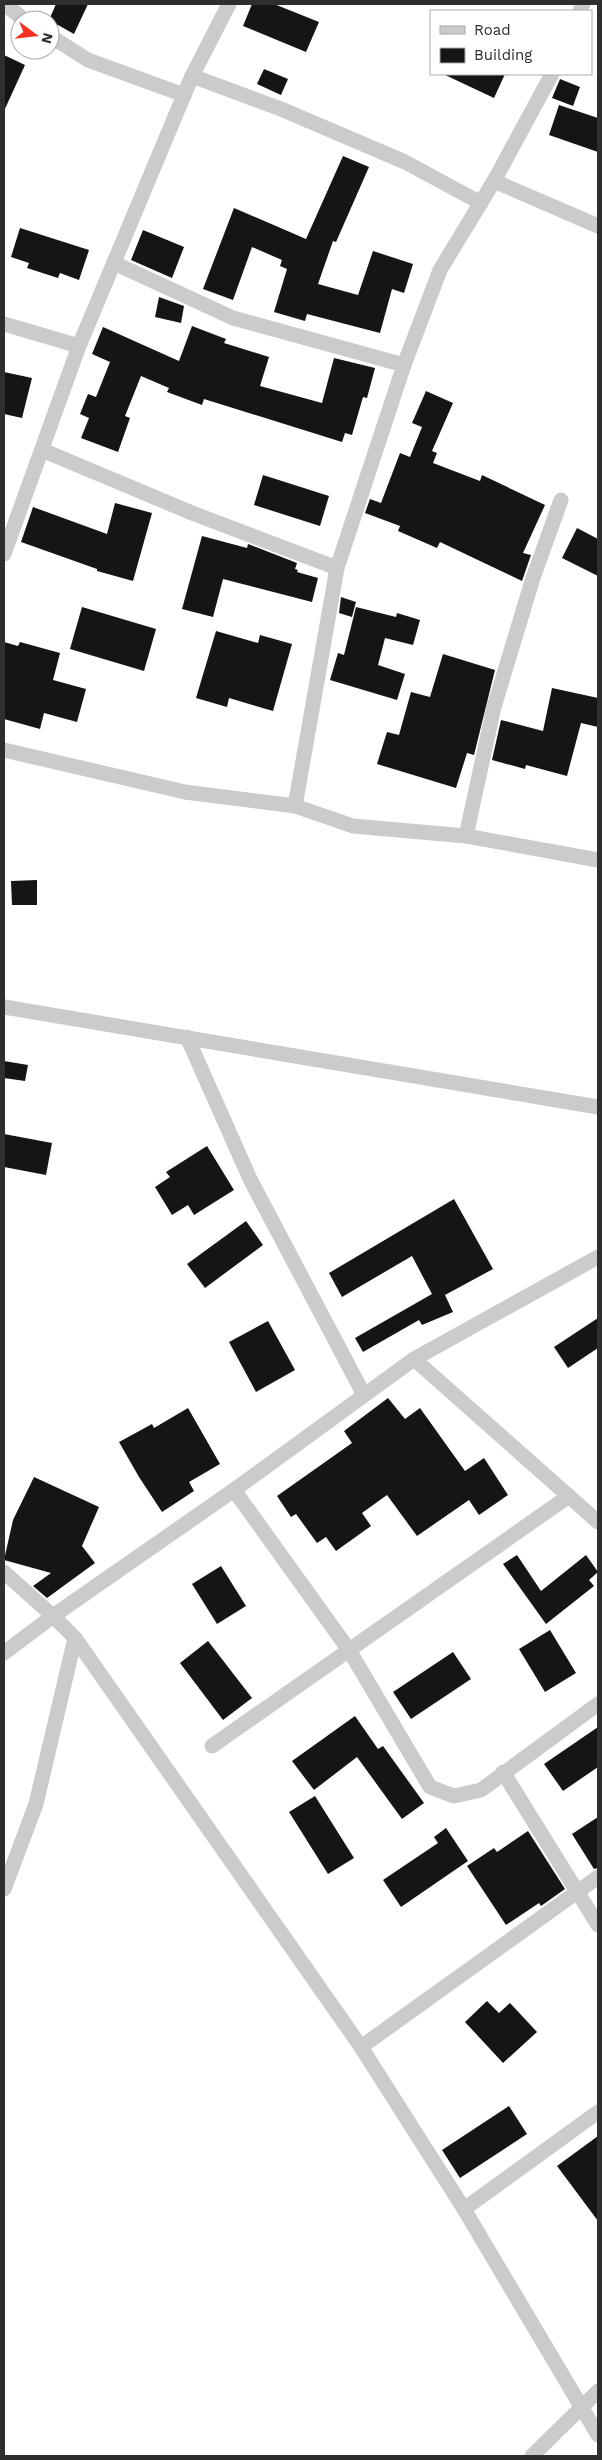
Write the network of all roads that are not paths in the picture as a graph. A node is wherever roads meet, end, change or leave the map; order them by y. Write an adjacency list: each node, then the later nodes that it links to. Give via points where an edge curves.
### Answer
1 (229, 4): 4 (street)
2 (60, 42): 5 (street, via 88,60)
3 (551, 75): 6 (street)
4 (192, 76): 5 (street); 7 (street, via 281,109 405,162)
5 (184, 95): 9 (street)
6 (494, 181): 7 (street); 8 (street)
7 (481, 203): 12 (street, via 440,270)
8 (598, 226)
9 (114, 263): 11 (street); 12 (street, via 233,318)
10 (4, 324): 11 (street)
11 (79, 346): 13 (street)
12 (404, 365): 16 (street)
13 (42, 450): 15 (street); 16 (street, via 192,513)
14 (561, 500): 19 (street, via 533,578 494,707)
15 (4, 554)
16 (337, 568): 18 (street)
17 (4, 750): 18 (street, via 185,792)
18 (295, 806): 19 (street, via 353,826)
19 (466, 836): 20 (street)
20 (598, 860)
21 (4, 1007): 22 (street)
22 (186, 1037): 23 (street); 26 (street, via 250,1179)
23 (598, 1106)
24 (598, 1257): 25 (street)
25 (414, 1359): 26 (street); 28 (street)
26 (364, 1395): 27 (street)
27 (234, 1490): 31 (street); 33 (street)
28 (569, 1496): 29 (street); 33 (street)
29 (598, 1522)
30 (4, 1572): 31 (street)
31 (53, 1616): 32 (street); 34 (street)
32 (74, 1638): 39 (street, via 36,1804); 42 (street)
33 (349, 1650): 36 (street); 37 (street, via 430,1787 454,1796 481,1790)
34 (4, 1653)
35 (598, 1704): 37 (street)
36 (212, 1746)
37 (503, 1772): 40 (street)
38 (598, 1877): 40 (street)
39 (4, 1890)
40 (579, 1891): 41 (street); 42 (street)
41 (598, 1924)
42 (361, 2047): 44 (street)
43 (598, 2112): 44 (street)
44 (464, 2208): 46 (street)
45 (598, 2391): 46 (street)
46 (582, 2406): 47 (street); 48 (street)
47 (598, 2435)
48 (532, 2456)

